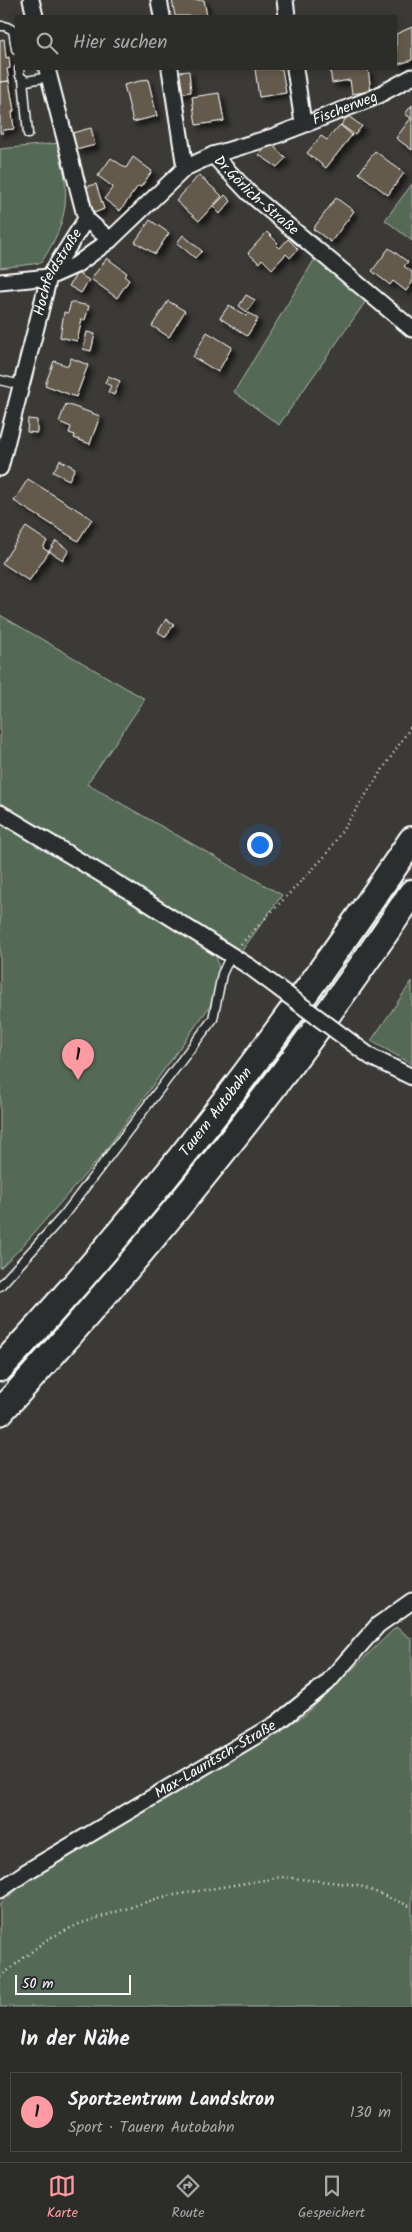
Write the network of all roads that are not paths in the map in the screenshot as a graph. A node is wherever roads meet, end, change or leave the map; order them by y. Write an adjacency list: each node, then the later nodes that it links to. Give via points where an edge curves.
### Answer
1 (31, 0): 4 (street)
2 (159, 0): 5 (street)
3 (285, 0): 6 (street)
4 (35, 15)
5 (162, 15)
6 (287, 15)
7 (0, 26): 8 (lane, via 13,30)
8 (15, 43)
9 (19, 70): 14 (lane)
10 (170, 70): 18 (street)
11 (295, 70): 15 (street, Fischerweg)
12 (48, 73): 14 (lane, Hochfeldstraße); 19 (street, Hochfeldstraße)
13 (412, 78): 15 (street, Fischerweg, via 373,98)
14 (23, 79): 16 (lane)
15 (302, 123): 17 (street, Fischerweg, via 272,137)
16 (28, 134)
17 (213, 155): 18 (street, Dr.Görlich-Straße); 23 (street, Dr.Görlich-Straße, via 249,192)
18 (185, 168): 20 (street, Dr.Görlich-Straße)
19 (86, 219): 20 (street); 21 (street, Hochfeldstraße)
20 (110, 240): 21 (street, Dr.Görlich-Straße, via 76,265)
21 (49, 277): 22 (street, Dr.Görlich-Straße); 25 (street, Hochfeldstraße)
22 (0, 282)
23 (412, 329)
24 (0, 380): 25 (lane)
25 (22, 385): 26 (street, Hochfeldstraße)
26 (0, 468)
27 (0, 813): 30 (street)
28 (412, 840): 33 (highway, Tauern Autobahn, via 336,952 184,1154 52,1312)
29 (412, 893): 34 (highway, Tauern Autobahn, via 356,978 222,1156 87,1317)
30 (231, 955): 31 (street, bridge, via 372,1057); 32 (lane, via 222,974 213,1019 70,1207)
31 (412, 1076)
32 (0, 1286)
33 (0, 1368)
34 (0, 1412)
35 (412, 1601): 36 (street, Max-Lauritsch-Straße, via 378,1625 327,1683 276,1724)
36 (0, 1890)

